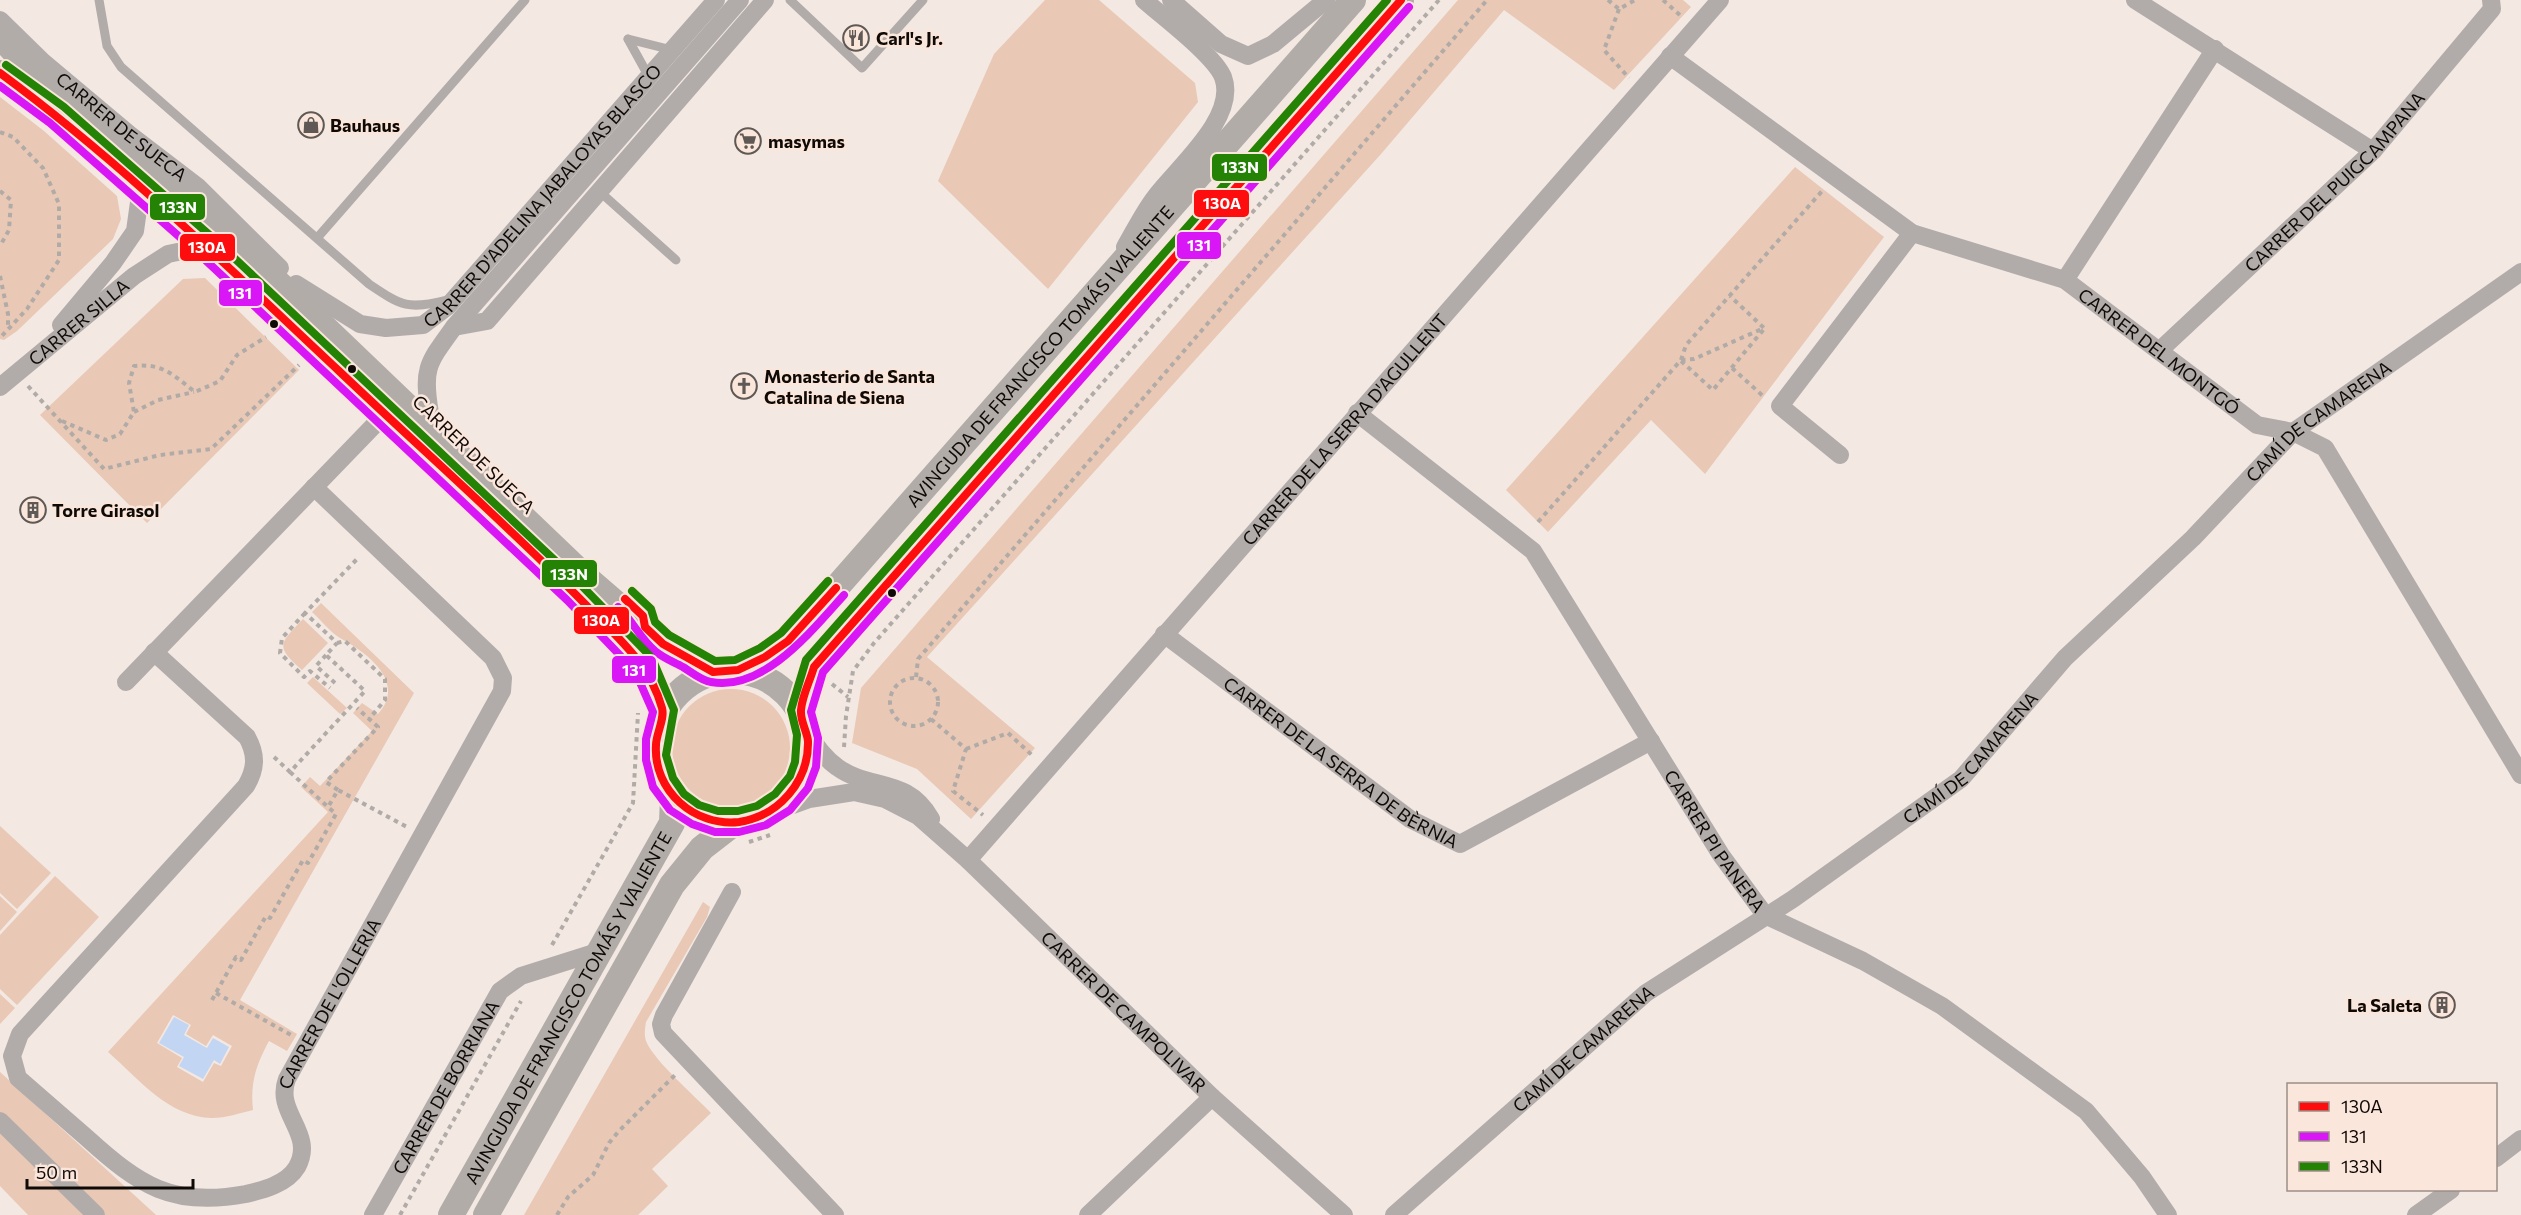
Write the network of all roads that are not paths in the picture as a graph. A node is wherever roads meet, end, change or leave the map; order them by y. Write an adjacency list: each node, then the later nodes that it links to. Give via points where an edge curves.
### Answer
1 (99, 0): 29 (lane, via 107,46 121,68)
2 (525, 0): 29 (lane)
3 (716, 0): 21 (street, CARRER D'ADELINA JABALOYAS BLASCO)
4 (740, 0): 38 (street, CARRER D'ADELINA JABALOYAS BLASCO)
5 (765, 0): 27 (street, CARRER D'ADELINA JABALOYAS BLASCO)
6 (790, 0): 7 (lane, via 862,68)
7 (922, 0)
8 (1143, 0): 35 (street, via 1207,56 1223,77 1224,101 1216,124 1154,198)
9 (1171, 0): 19 (street, via 1221,44 1248,56)
10 (1311, 0): 19 (lane)
11 (1326, 0): 19 (street)
12 (1353, 0): 35 (main road, AVINGUDA DE FRANCISCO TOMÁS I VALIENTE)
13 (1401, 0): 54 (main road, AVINGUDA DE FRANCISCO TOMÁS I VALIENTE, via 814,667)
14 (1720, 0): 22 (street, CARRER DE LA SERRA D'AGULLENT)
15 (2135, 0): 20 (street)
16 (2491, 0): 25 (street, CARRER DEL PUIGCAMPANA, via 2492,9)
17 (0, 20): 34 (street, CARRER DE SUECA, via 51,69 198,187)
18 (0, 36): 48 (main road, CARRER DE SUECA, via 39,78 255,261 583,575)
19 (1273, 44)
20 (2215, 49): 25 (street); 33 (street)
21 (672, 50): 24 (street, CARRER D'ADELINA JABALOYAS BLASCO); 24 (lane, via 628,39)
22 (1670, 56): 28 (street, CARRER DEL MONTGÓ); 43 (street, CARRER DE LA SERRA D'AGULLENT)
23 (0, 73): 26 (main road, CARRER DE SUECA, via 57,115)
24 (649, 77): 36 (street, CARRER D'ADELINA JABALOYAS BLASCO)
25 (2373, 152): 39 (street, CARRER DEL PUIGCAMPANA)
26 (141, 188): 30 (main road, CARRER DE SUECA); 40 (street, CARRER SILLA, via 135,231)
27 (599, 191): 31 (lane); 38 (street, CARRER D'ADELINA JABALOYAS BLASCO, via 487,321)
28 (1912, 233): 33 (street, CARRER DEL MONTGÓ); 46 (street, via 1780,406)
29 (318, 237): 36 (lane, via 369,284 398,304 425,306)
30 (206, 246): 40 (street, CARRER SILLA, via 168,254); 44 (main road, CARRER DE SUECA)
31 (676, 260)
32 (2521, 272): 45 (street, CAMÍ DE CAMARENA)
33 (2065, 280): 39 (street, CARRER DEL MONTGÓ)
34 (296, 284): 37 (street, CARRER DE SUECA); 42 (street, CARRER DE SUECA)
35 (1098, 291): 51 (main road, AVINGUDA DE FRANCISCO TOMÁS I VALIENTE, via 799,630 765,657)
36 (455, 299): 37 (street, CARRER D'ADELINA JABALOYAS BLASCO, via 423,325 386,328 360,324)
37 (341, 313)
38 (454, 327): 42 (street, CARRER D'ADELINA JABALOYAS BLASCO, via 433,356 425,382)
39 (2159, 351): 45 (street, CARRER DEL MONTGÓ, via 2257,425)
40 (35, 356): 41 (street)
41 (0, 387)
42 (430, 412): 48 (street, CARRER DE SUECA, via 643,616)
43 (1357, 413): 49 (street, CARRER DE LA SERRA D'AGULLENT); 55 (street, CARRER PI PANERA, via 1533,551)
44 (384, 415): 47 (street); 53 (main road, CARRER DE SUECA, via 574,593 644,665)
45 (2292, 432): 56 (street, CARRER DEL MONTGÓ, via 2325,448); 63 (street, CAMÍ DE CAMARENA, via 2193,538 2065,658 1961,779)
46 (1840, 455)
47 (314, 487): 50 (street); 50 (street, CARRER DE L'OLLERIA, via 493,658 503,678 502,691 287,1079 284,1103 301,1132 303,1145 296,1170 271,1187 226,1198 180,1196 121,1169 18,1077 12,1056 20,1034 252,776 255,762 247,737)
48 (645, 627): 51 (main road, CARRER DE SUECA, via 663,644)
49 (1164, 634): 55 (street, CARRER DE LA SERRA DE BÈRNIA, via 1410,819 1460,844); 61 (street, CARRER DE LA SERRA D'AGULLENT)
50 (154, 652): 52 (street)
51 (726, 671): 53 (main road, AVINGUDA DE FRANCISCO TOMÁS I VALIENTE, via 693,680 676,694); 54 (main road, CARRER DE SUECA, via 764,677 785,692)
52 (126, 682)
53 (664, 712): 57 (main road, via 656,734 656,758)
54 (804, 723): 58 (main road, AVINGUDA DE FRANCISCO TOMÁS I VALIENTE, via 808,757 801,780); 60 (street, CARRER DE CAMPOLIVAR, via 821,753 838,769 910,794 923,806)
55 (1651, 741): 63 (street, CARRER PI PANERA, via 1721,855)
56 (2521, 775)
57 (673, 797): 59 (main road, via 692,813); 64 (main road, AVINGUDA DE FRANCISCO TOMÁS Y VALIENTE, via 672,823)
58 (773, 823): 59 (main road); 60 (street, CARRER DE CAMPOLIVAR, via 809,799 854,792 904,806)
59 (739, 833): 73 (main road, via 702,848 672,885)
60 (938, 834): 61 (street, CARRER DE CAMPOLIVAR)
61 (968, 860): 65 (street, CARRER DE CAMPOLIVAR)
62 (732, 892): 74 (street, via 664,1015 663,1033)
63 (1765, 915): 77 (street, CAMÍ DE CAMARENA, via 1646,993); 78 (street, CARRER PI PANERA, via 1863,961 1942,1006 2086,1111)
64 (600, 951): 71 (street, CARRER DE BORRIANA, via 521,976 500,991); 72 (main road, AVINGUDA DE FRANCISCO TOMÁS Y VALIENTE)
65 (1212, 1097): 75 (street); 76 (street, CARRER DE CAMPOLIVAR)
66 (0, 1121): 70 (street)
67 (2521, 1139): 68 (street)
68 (2497, 1157)
69 (2450, 1191): 79 (street)
70 (96, 1215)
71 (373, 1215)
72 (451, 1215)
73 (486, 1215)
74 (835, 1215)
75 (1088, 1215)
76 (1344, 1215)
77 (1394, 1215)
78 (2168, 1215)
79 (2416, 1215)

